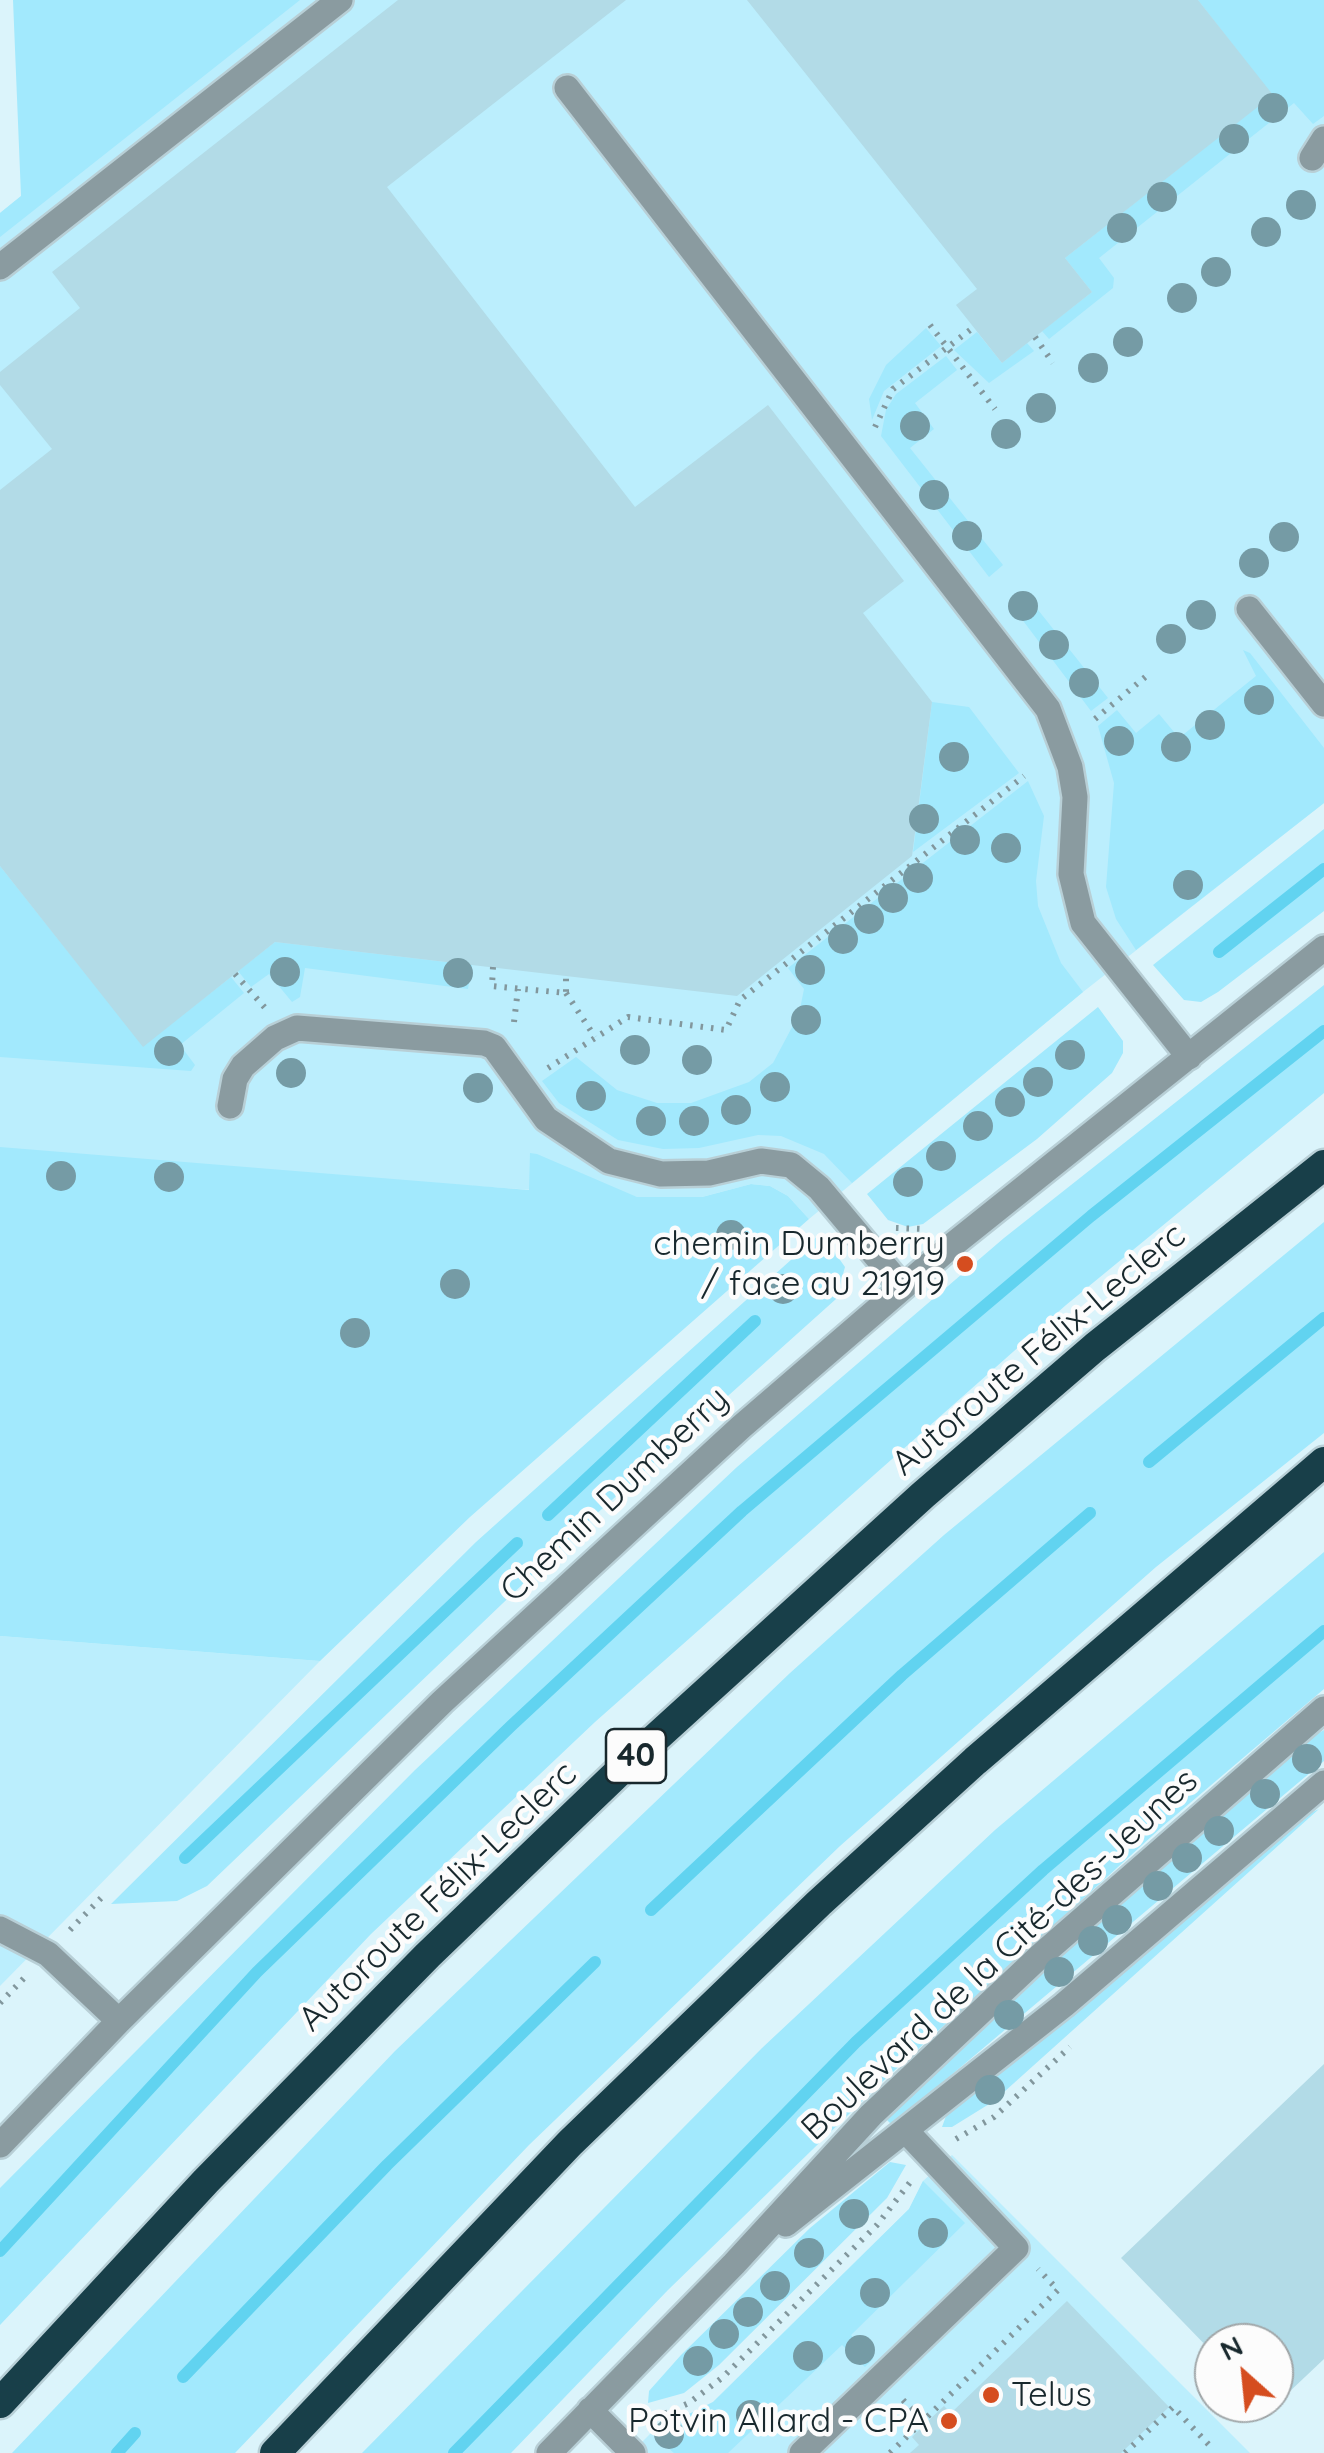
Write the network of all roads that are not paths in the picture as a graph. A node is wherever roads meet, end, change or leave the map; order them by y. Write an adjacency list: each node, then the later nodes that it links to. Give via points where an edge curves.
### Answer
1 (340, 0): 3 (street)
2 (567, 88): 7 (street, via 1048,709 1076,797 1072,874 1083,923)
3 (0, 267)
4 (1249, 609): 5 (street)
5 (1324, 704)
6 (1324, 948): 7 (street, Chemin Dumberry)
7 (1189, 1056): 10 (street, Chemin Dumberry)
8 (230, 1106): 10 (street, via 243,1066 297,1028 494,1046 546,1119 609,1160 661,1174 774,1160 790,1165 820,1188)
9 (1324, 1165): 19 (highway, Autoroute Félix-Leclerc / 40, via 1095,1347 627,1764 206,2181)
10 (902, 1286): 15 (street, Chemin Dumberry, via 592,1562)
11 (1324, 1462): 21 (highway, via 806,1916 570,2143)
12 (1324, 1709): 18 (street, Boulevard de la Cité-des-Jeunes, via 972,2019 870,2115)
13 (1324, 1783): 16 (street, Boulevard de la Cité-des-Jeunes)
14 (0, 1929): 15 (street, via 48,1954)
15 (119, 2021): 17 (street, Chemin Dumberry)
16 (907, 2132): 18 (street, Boulevard de la Cité-des-Jeunes); 24 (street, via 1016,2248)
17 (0, 2145)
18 (734, 2264): 20 (street, Boulevard de la Cité-des-Jeunes)
19 (0, 2403)
20 (590, 2410): 22 (street, Boulevard de la Cité-des-Jeunes); 23 (street)
21 (276, 2453)
22 (549, 2453)
23 (633, 2453)
24 (802, 2453)

